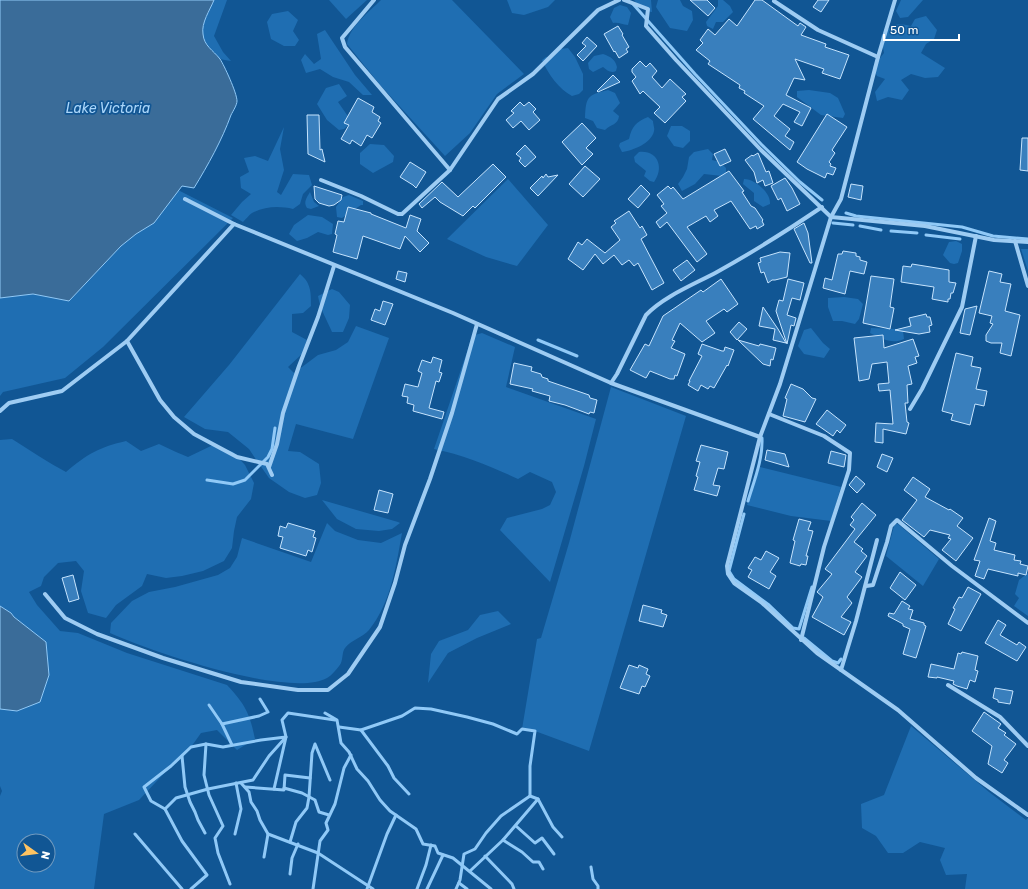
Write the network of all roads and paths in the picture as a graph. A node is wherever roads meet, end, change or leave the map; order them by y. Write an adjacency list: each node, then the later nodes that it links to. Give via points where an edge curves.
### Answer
1 (374, 0): 7 (street, via 342,38 345,47)
2 (619, 0): 7 (street, via 598,10 533,74 498,99)
3 (624, 0): 10 (street, via 648,9 646,26 761,150)
4 (895, 0): 6 (street)
5 (774, 1): 6 (street, via 818,30)
6 (878, 57): 11 (street, via 841,199)
7 (450, 170): 8 (street, via 400,214)
8 (321, 180)
9 (185, 199): 12 (street)
10 (822, 207): 11 (street); 20 (street, via 785,232 646,314)
11 (831, 216): 13 (street, via 925,226); 23 (street)
12 (234, 224): 16 (street); 19 (street)
13 (976, 236): 14 (street); 21 (street, via 962,307)
14 (1015, 241): 15 (street); 17 (street)
15 (1028, 242)
16 (334, 266): 18 (street); 25 (street, via 283,413)
17 (1028, 286)
18 (477, 324): 20 (street); 29 (street, via 452,413 404,545 396,583 380,627 348,674 328,690 298,690 241,682 163,658 97,634 65,618)
19 (127, 341): 22 (street, via 62,391 9,403); 25 (street, via 160,400 194,434 237,457 267,464)
20 (611, 383): 24 (street)
21 (910, 409)
22 (0, 411)
23 (769, 414): 24 (street); 31 (street, via 824,436 850,453 849,470 824,547)
24 (760, 437): 31 (street, via 727,566 728,574 734,583 761,602)
25 (269, 467): 26 (street)
26 (272, 475)
27 (877, 540): 28 (street)
28 (866, 586): 30 (street, via 873,585 891,526 897,520 952,566); 32 (street)
29 (45, 594)
30 (1028, 623)
31 (801, 640): 32 (street)
32 (841, 670): 35 (street, via 898,710 976,778)
33 (948, 685): 34 (street, via 1000,718)
34 (1028, 746)
35 (1028, 815)

